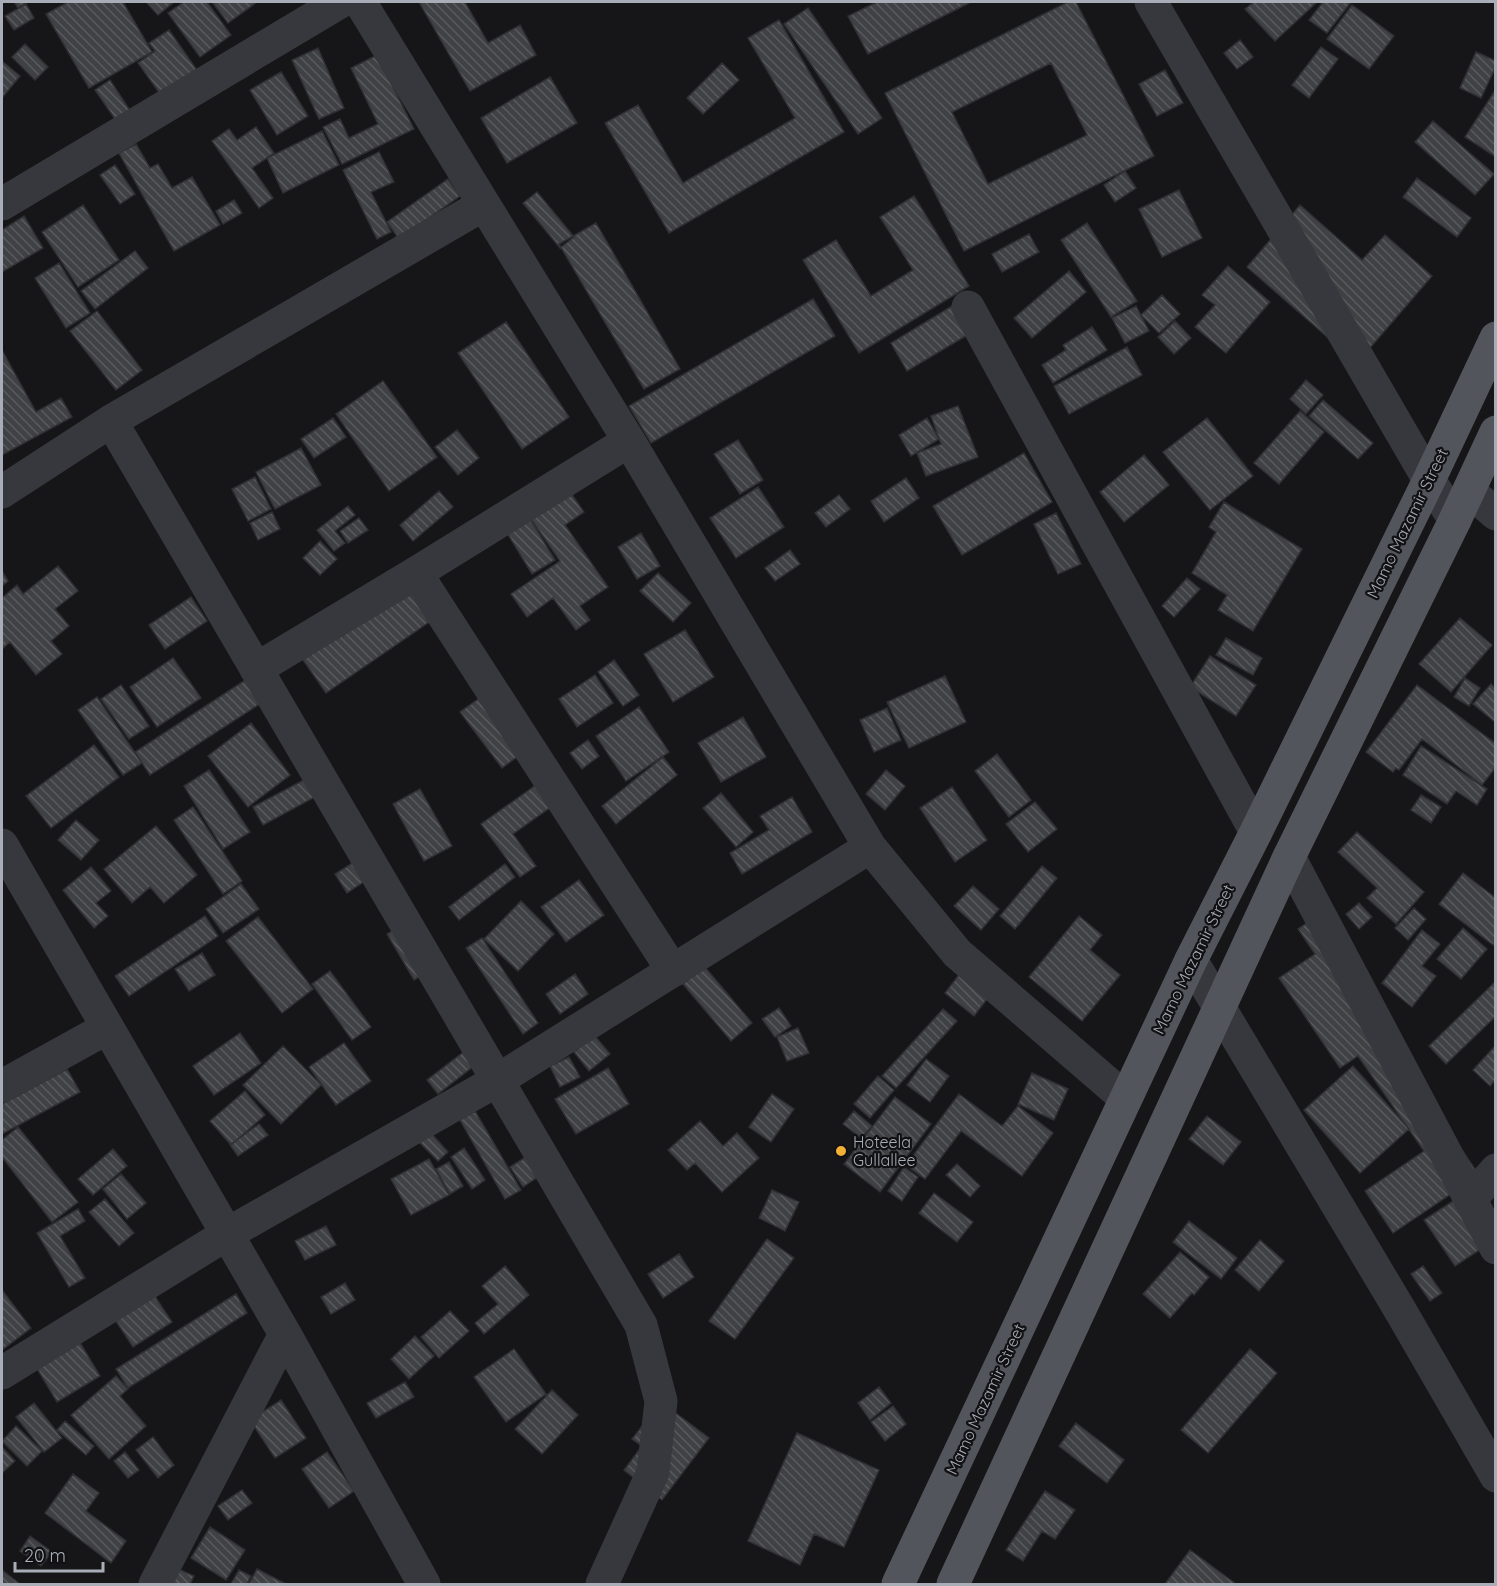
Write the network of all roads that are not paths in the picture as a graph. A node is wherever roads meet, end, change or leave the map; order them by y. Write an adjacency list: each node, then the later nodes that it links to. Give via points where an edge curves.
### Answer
1 (340, 2): 4 (street)
2 (360, 2): 5 (street)
3 (1151, 2): 11 (street)
4 (2, 204)
5 (483, 205): 8 (street); 10 (street)
6 (968, 308): 18 (street)
7 (1496, 338): 11 (main road, Mamo Mazamir Street)
8 (111, 422): 13 (street); 17 (street)
9 (1496, 432): 12 (main road)
10 (629, 441): 16 (street); 20 (street)
11 (1429, 480): 15 (street); 18 (main road, Mamo Mazamir Street)
12 (1468, 490): 14 (street); 15 (main road)
13 (2, 492)
14 (1496, 514)
15 (1455, 520): 21 (main road)
16 (416, 573): 17 (street); 23 (street)
17 (256, 669): 26 (street)
18 (1256, 832): 22 (main road, Mamo Mazamir Street)
19 (2, 845): 25 (street)
20 (870, 847): 23 (street); 28 (street, via 957,953)
21 (1289, 857): 24 (main road); 30 (street)
22 (1191, 960): 24 (street); 28 (main road, Mamo Mazamir Street)
23 (673, 971): 26 (street)
24 (1218, 1010): 35 (street); 40 (main road)
25 (107, 1028): 27 (street); 31 (street)
26 (498, 1080): 31 (street); 38 (street, via 641,1325 661,1401 653,1472)
27 (2, 1086)
28 (1125, 1098): 39 (main road, Mamo Mazamir Street)
29 (1496, 1170): 30 (street)
30 (1470, 1200): 32 (street)
31 (227, 1234): 33 (street); 34 (street)
32 (1496, 1248)
33 (285, 1334): 36 (street); 37 (street)
34 (2, 1373)
35 (1496, 1476)
36 (412, 1577)
37 (155, 1584)
38 (602, 1584)
39 (898, 1584)
40 (953, 1584)

